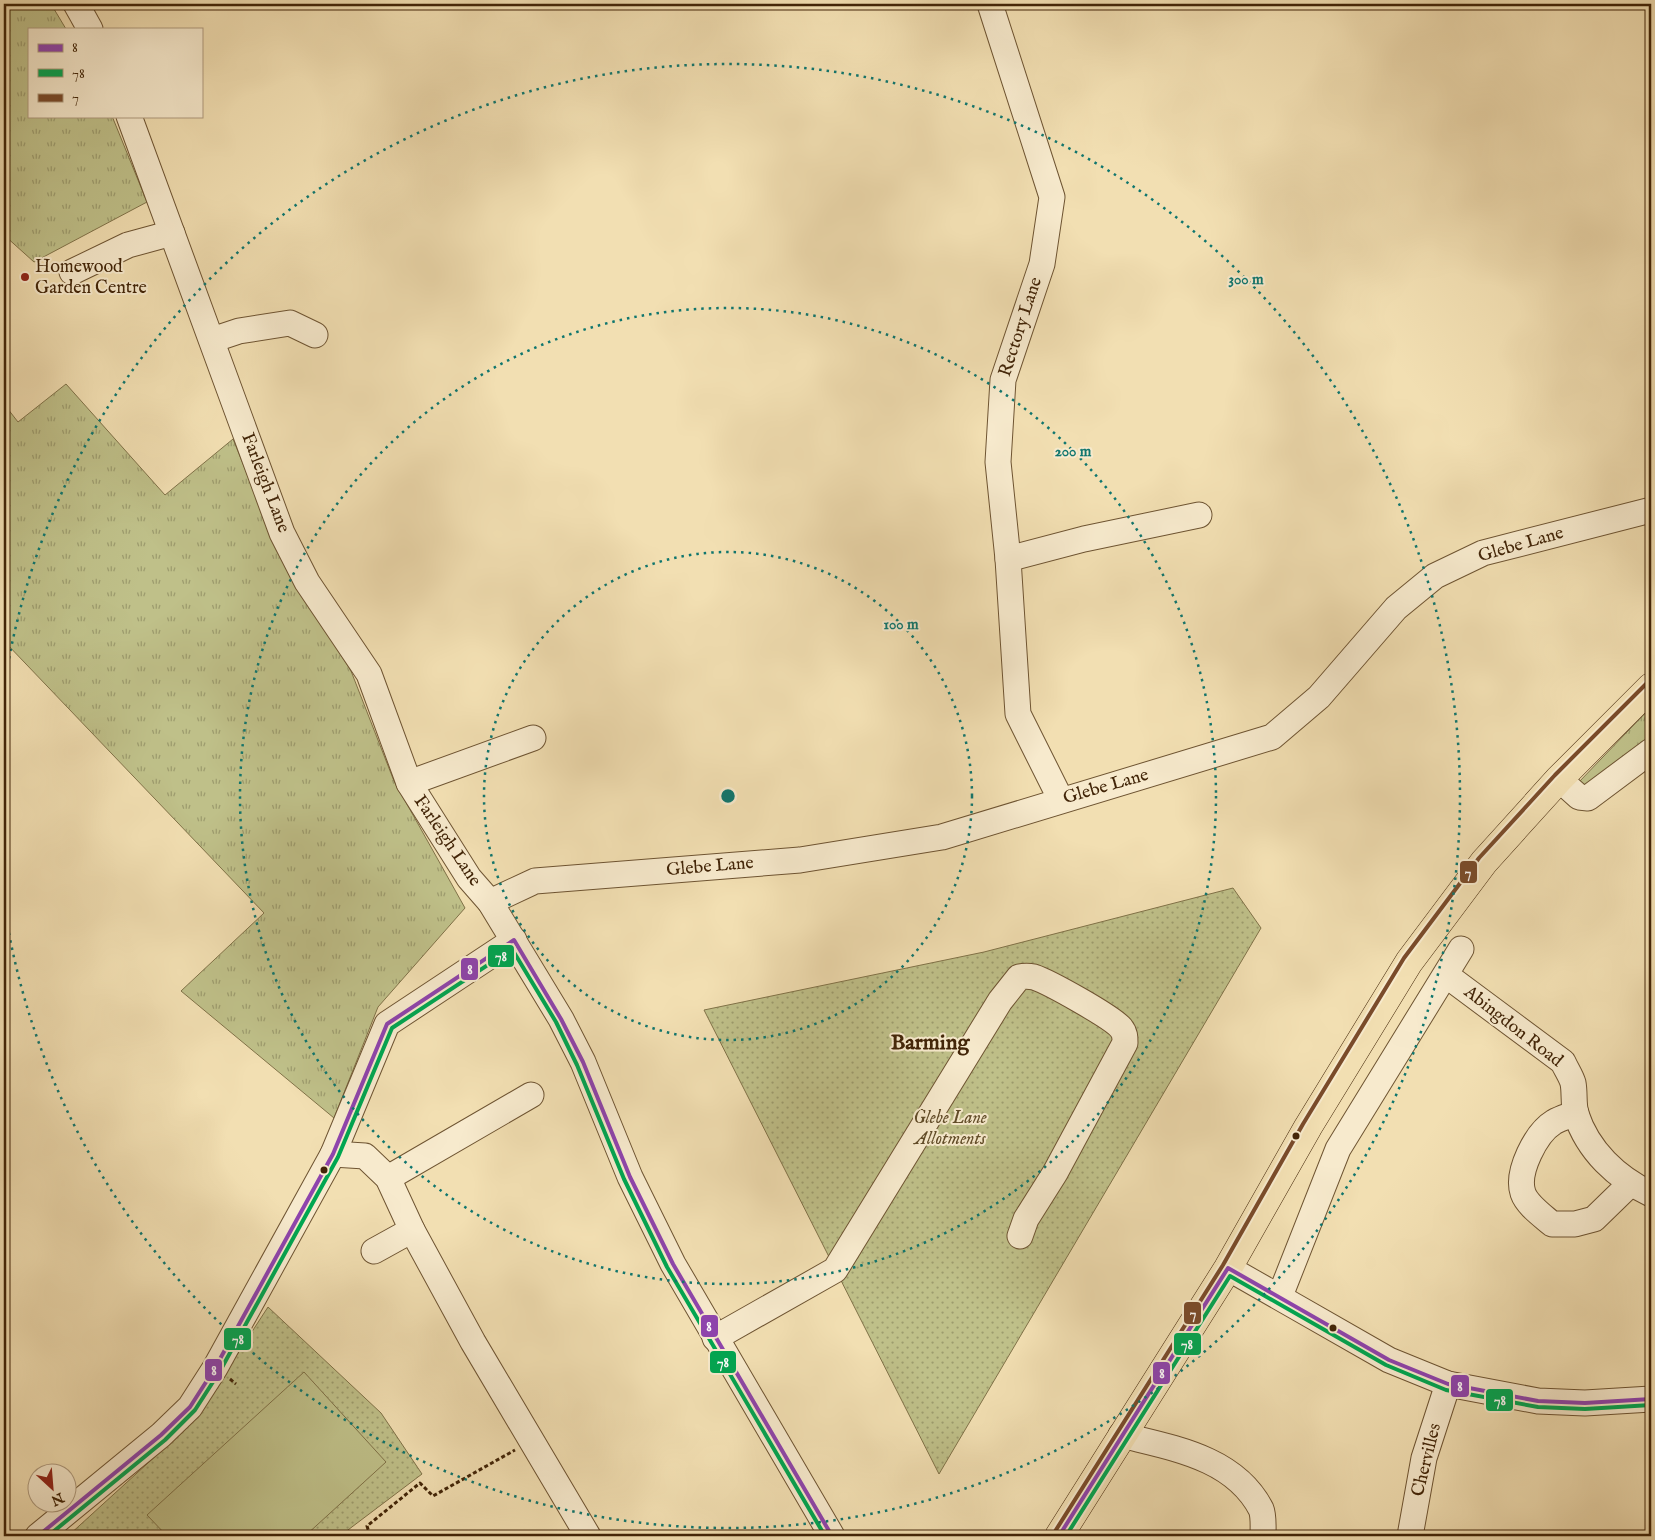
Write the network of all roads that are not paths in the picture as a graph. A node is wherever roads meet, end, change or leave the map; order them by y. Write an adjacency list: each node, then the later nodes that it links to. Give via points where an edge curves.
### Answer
1 (76, 4): 3 (street)
2 (990, 4): 11 (street, Rectory Lane, via 1052,197 1042,264 1003,380 998,462)
3 (89, 28)
4 (130, 118): 5 (street, Farleigh Lane)
5 (172, 233): 6 (street, via 128,244); 8 (street, Farleigh Lane)
6 (72, 272)
7 (316, 336): 8 (street, via 290,324 239,331)
8 (212, 340): 16 (street, Farleigh Lane, via 282,533 307,582 369,674)
9 (1651, 510): 17 (street, Glebe Lane, via 1483,553 1435,576 1396,608 1319,697 1272,737)
10 (1198, 515): 11 (street)
11 (1008, 559): 17 (street, Rectory Lane, via 1018,714)
12 (1651, 687): 15 (main road)
13 (533, 738): 16 (street)
14 (1651, 751): 15 (street, via 1588,798 1579,797)
15 (1559, 779): 30 (main road, via 1484,862 1409,962 1308,1127)
16 (409, 783): 18 (street, Farleigh Lane, via 469,878)
17 (1061, 800): 18 (street, Glebe Lane, via 942,837 800,860 535,881)
18 (490, 902): 19 (street, Farleigh Lane)
19 (514, 940): 24 (street, via 387,1024); 32 (street, Farleigh Lane, via 583,1062 630,1177 673,1264)
20 (1461, 949): 21 (street)
21 (1446, 975): 23 (street, Abingdon Road, via 1563,1062 1573,1082); 31 (street, via 1338,1149)
22 (531, 1095): 25 (street)
23 (1576, 1113): 26 (street, Abingdon Road, via 1590,1142 1608,1166); 26 (street, Abingdon Road, via 1553,1123 1530,1148 1523,1170 1523,1193 1535,1209 1552,1224 1575,1224 1594,1219)
24 (333, 1154): 25 (street, via 365,1156); 36 (street, via 215,1368 190,1407 161,1435)
25 (388, 1178): 27 (street)
26 (1641, 1189)
27 (412, 1230): 29 (street); 37 (street)
28 (1020, 1236): 32 (street, via 1026,1219 1125,1043 1125,1034 1110,1020 1052,985 1026,976 1019,977 1000,1001 835,1270)
29 (374, 1251)
30 (1228, 1268): 31 (street); 35 (main road)
31 (1280, 1296): 33 (street, via 1389,1360)
32 (715, 1338): 38 (street, Farleigh Lane)
33 (1448, 1384): 34 (street, via 1538,1401); 41 (street, Chervilles, via 1424,1458)
34 (1651, 1399)
35 (1121, 1435): 39 (main road); 40 (street, via 1202,1456 1239,1479 1262,1511)
36 (38, 1536)
37 (588, 1536)
38 (832, 1536)
39 (1059, 1536)
40 (1263, 1536)
41 (1410, 1536)

